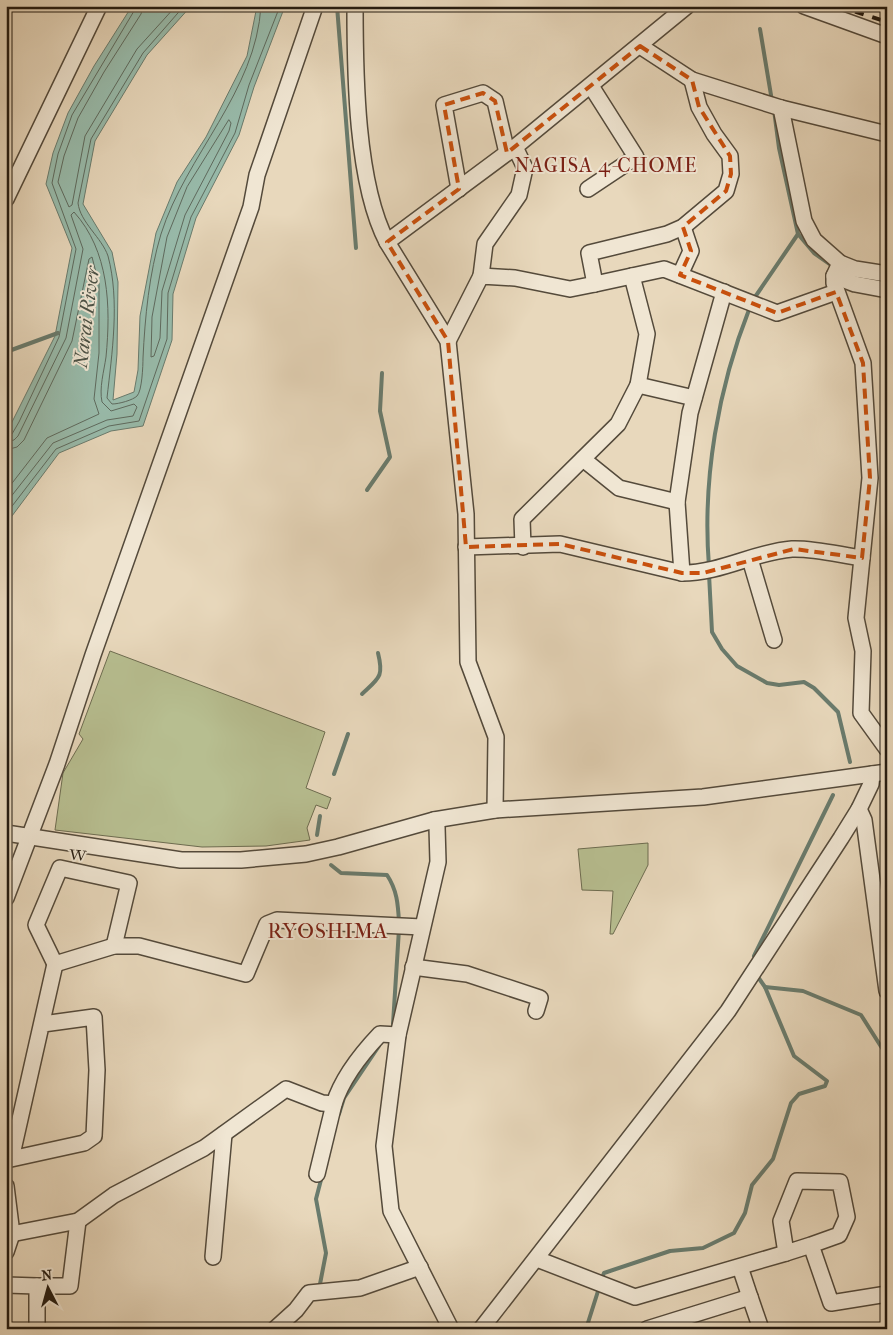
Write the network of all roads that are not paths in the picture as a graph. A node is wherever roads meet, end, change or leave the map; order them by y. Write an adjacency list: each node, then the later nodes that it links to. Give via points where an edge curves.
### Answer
1 (99, 6): 15 (street)
2 (315, 6): 44 (street, via 257,175 251,206)
3 (355, 6): 17 (street, via 360,129 370,198)
4 (687, 6): 7 (street)
5 (804, 6): 6 (street)
6 (887, 36)
7 (640, 46): 8 (street); 9 (street)
8 (692, 80): 10 (street); 16 (street, via 699,107 730,156 731,174 726,191)
9 (592, 86): 12 (street); 14 (street, via 636,157)
10 (781, 108): 11 (street); 18 (street, via 804,221 814,240)
11 (887, 134)
12 (511, 150): 13 (street); 13 (street, via 495,101 483,94 444,105); 21 (street, via 525,168 519,195 485,244)
13 (459, 189): 17 (street)
14 (588, 189)
15 (6, 199)
16 (683, 227): 20 (street, via 691,251); 23 (street, via 590,253)
17 (387, 242): 27 (street)
18 (837, 269): 19 (street); 24 (street, via 854,284); 26 (street)
19 (887, 274)
20 (680, 275): 22 (street, via 664,269); 25 (street)
21 (481, 276): 23 (street, via 515,278 570,289); 27 (street)
22 (632, 276): 23 (street); 28 (street, via 647,334)
23 (595, 284)
24 (887, 290)
25 (724, 292): 26 (street, via 777,313); 29 (street)
26 (836, 292): 34 (street, via 863,363 870,478)
27 (448, 341): 32 (street, via 466,514)
28 (638, 384): 29 (street); 30 (street, via 618,424)
29 (694, 398): 31 (street)
30 (583, 459): 31 (street, via 619,488); 33 (street, via 522,519)
31 (677, 502): 36 (street)
32 (466, 547): 33 (street); 41 (street, via 468,662 496,737)
33 (523, 547): 36 (street, via 560,544)
34 (862, 558): 35 (street, via 794,549); 38 (street, via 856,618 863,651 861,713)
35 (750, 559): 36 (street, via 703,573); 37 (street)
36 (682, 573)
37 (774, 640)
38 (887, 750)
39 (882, 769): 40 (street, via 870,784); 41 (street, via 703,797)
40 (859, 809): 50 (street, via 864,820); 65 (street, via 728,1011)
41 (495, 810): 42 (street)
42 (434, 820): 44 (street, via 338,848 242,860 181,860); 46 (street, via 438,862)
43 (6, 833): 44 (street)
44 (27, 836): 45 (street)
45 (6, 898)
46 (422, 927): 47 (street, via 277,920 267,924 246,974 139,946); 49 (street)
47 (114, 946): 48 (street); 48 (street, ｗ, via 129,883 60,868 36,925)
48 (55, 964): 52 (street)
49 (414, 967): 51 (street, via 467,974 540,998); 53 (street)
50 (887, 991)
51 (536, 1011)
52 (43, 1024): 56 (street); 56 (street, via 94,1017 97,1070 94,1136 84,1143)
53 (398, 1036): 54 (street, via 380,1034 339,1090); 67 (street, via 384,1146 391,1211)
54 (334, 1104): 55 (street, via 322,1103 286,1089); 57 (street)
55 (224, 1134): 59 (street, via 204,1148 114,1195); 64 (street)
56 (11, 1160): 58 (street)
57 (317, 1174)
58 (6, 1185): 60 (street)
59 (78, 1221): 60 (street); 69 (street, via 70,1286)
60 (9, 1234): 62 (street)
61 (810, 1245): 63 (street); 63 (street, via 839,1235 842,1229 847,1217 840,1182 796,1181 781,1221); 70 (street, via 831,1303)
62 (6, 1252)
63 (786, 1252): 66 (street)
64 (213, 1258)
65 (537, 1258): 66 (street, via 635,1297); 75 (street)
66 (740, 1267): 71 (street)
67 (420, 1268): 73 (street, via 360,1288 309,1293); 74 (street)
68 (6, 1285): 69 (street)
69 (37, 1286): 72 (street)
70 (887, 1294)
71 (750, 1297): 76 (street); 77 (street)
72 (37, 1329)
73 (275, 1329)
74 (451, 1329)
75 (481, 1329)
76 (647, 1329)
77 (761, 1329)

